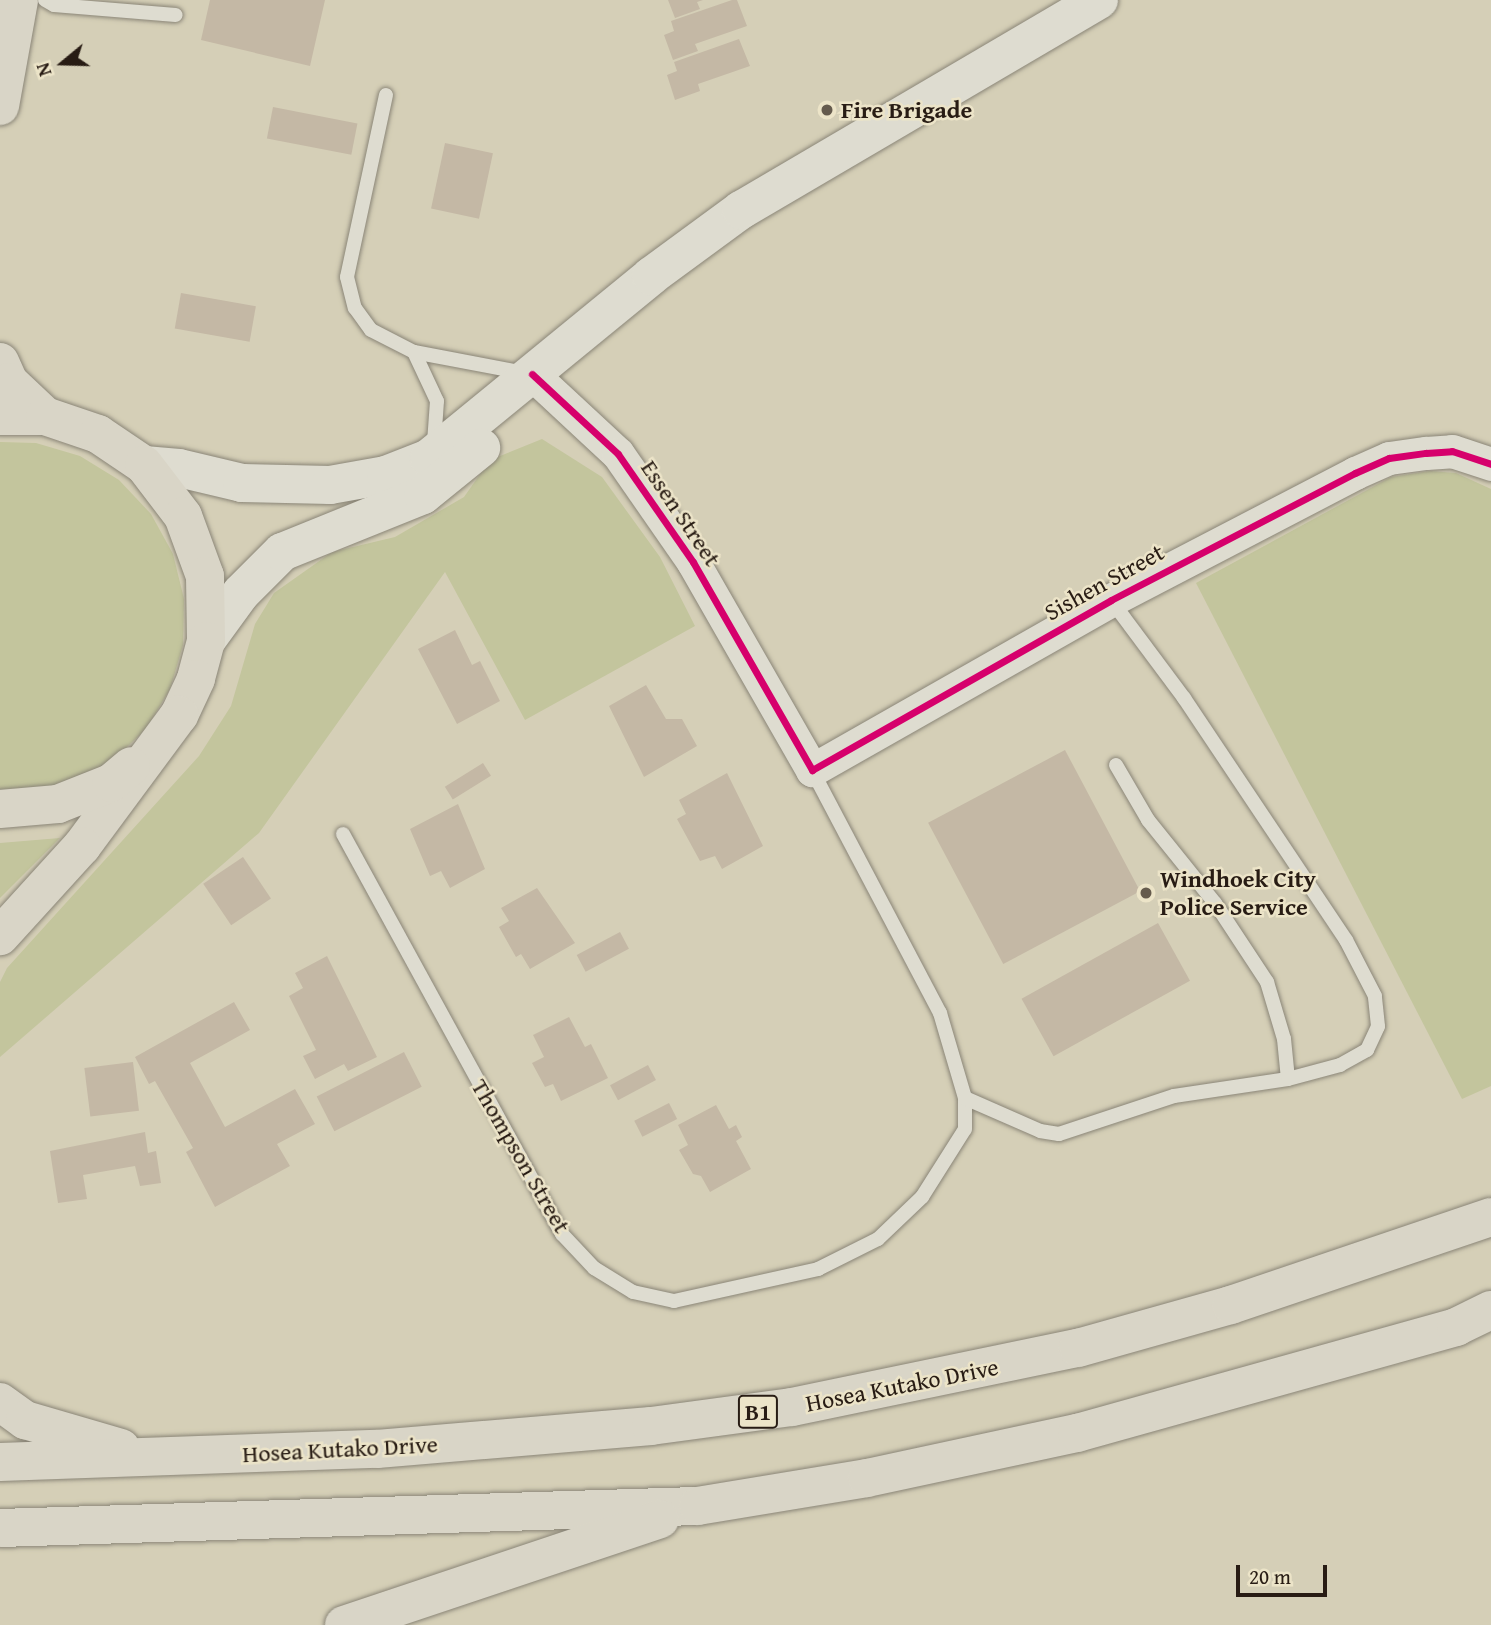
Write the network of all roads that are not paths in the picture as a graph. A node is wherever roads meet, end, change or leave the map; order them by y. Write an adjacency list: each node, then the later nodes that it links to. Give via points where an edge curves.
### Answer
1 (19, 0): 6 (main road)
2 (45, 0): 4 (lane)
3 (1099, 0): 9 (main road, via 782,182 652,276)
4 (176, 15)
5 (386, 95): 7 (lane, via 347,277 355,308 371,330)
6 (0, 106)
7 (414, 352): 9 (lane); 12 (lane, via 437,401 438,426)
8 (0, 362): 11 (main road, via 9,382)
9 (541, 381): 12 (main road); 16 (main road, via 423,495 282,552 241,593); 19 (street, Essen Street, via 618,454 693,562)
10 (0, 416): 11 (main road)
11 (45, 416): 14 (main road, via 98,434)
12 (429, 458): 14 (main road, via 386,475 330,485 242,484 179,468)
13 (1491, 464): 15 (street, Sishen Street, via 1451,451 1389,458)
14 (144, 466): 16 (main road, via 183,516 205,576)
15 (1111, 600): 19 (street, Sishen Street); 23 (lane, via 1184,698 1339,928 1375,996 1378,1026 1367,1050 1340,1065)
16 (206, 640): 17 (main road, via 184,704)
17 (155, 747): 20 (main road, via 111,783 58,804); 22 (main road, via 82,846)
18 (1116, 765): 23 (lane, via 1149,820 1215,903 1267,982 1284,1039)
19 (812, 770): 24 (lane, Essen Street, via 940,1013)
20 (0, 809)
21 (342, 834): 25 (lane, Thompson Street, via 562,1234 594,1268 633,1292 674,1301 818,1269 877,1239 922,1198)
22 (0, 936)
23 (1287, 1079): 24 (lane, via 1174,1096 1059,1134 1040,1131)
24 (965, 1098): 25 (lane, Essen Street)
25 (965, 1129)
26 (1491, 1217): 30 (main road, Hosea Kutako Drive / B1, via 1231,1305 1078,1348 792,1407 522,1438)
27 (1491, 1310): 28 (main road)
28 (1473, 1321): 32 (main road, via 1077,1433 867,1478)
29 (0, 1402): 30 (main road, via 25,1420)
30 (153, 1458): 31 (main road, Hosea Kutako Drive / B1)
31 (0, 1462)
32 (698, 1506): 33 (main road); 34 (main road)
33 (0, 1528)
34 (344, 1625)

